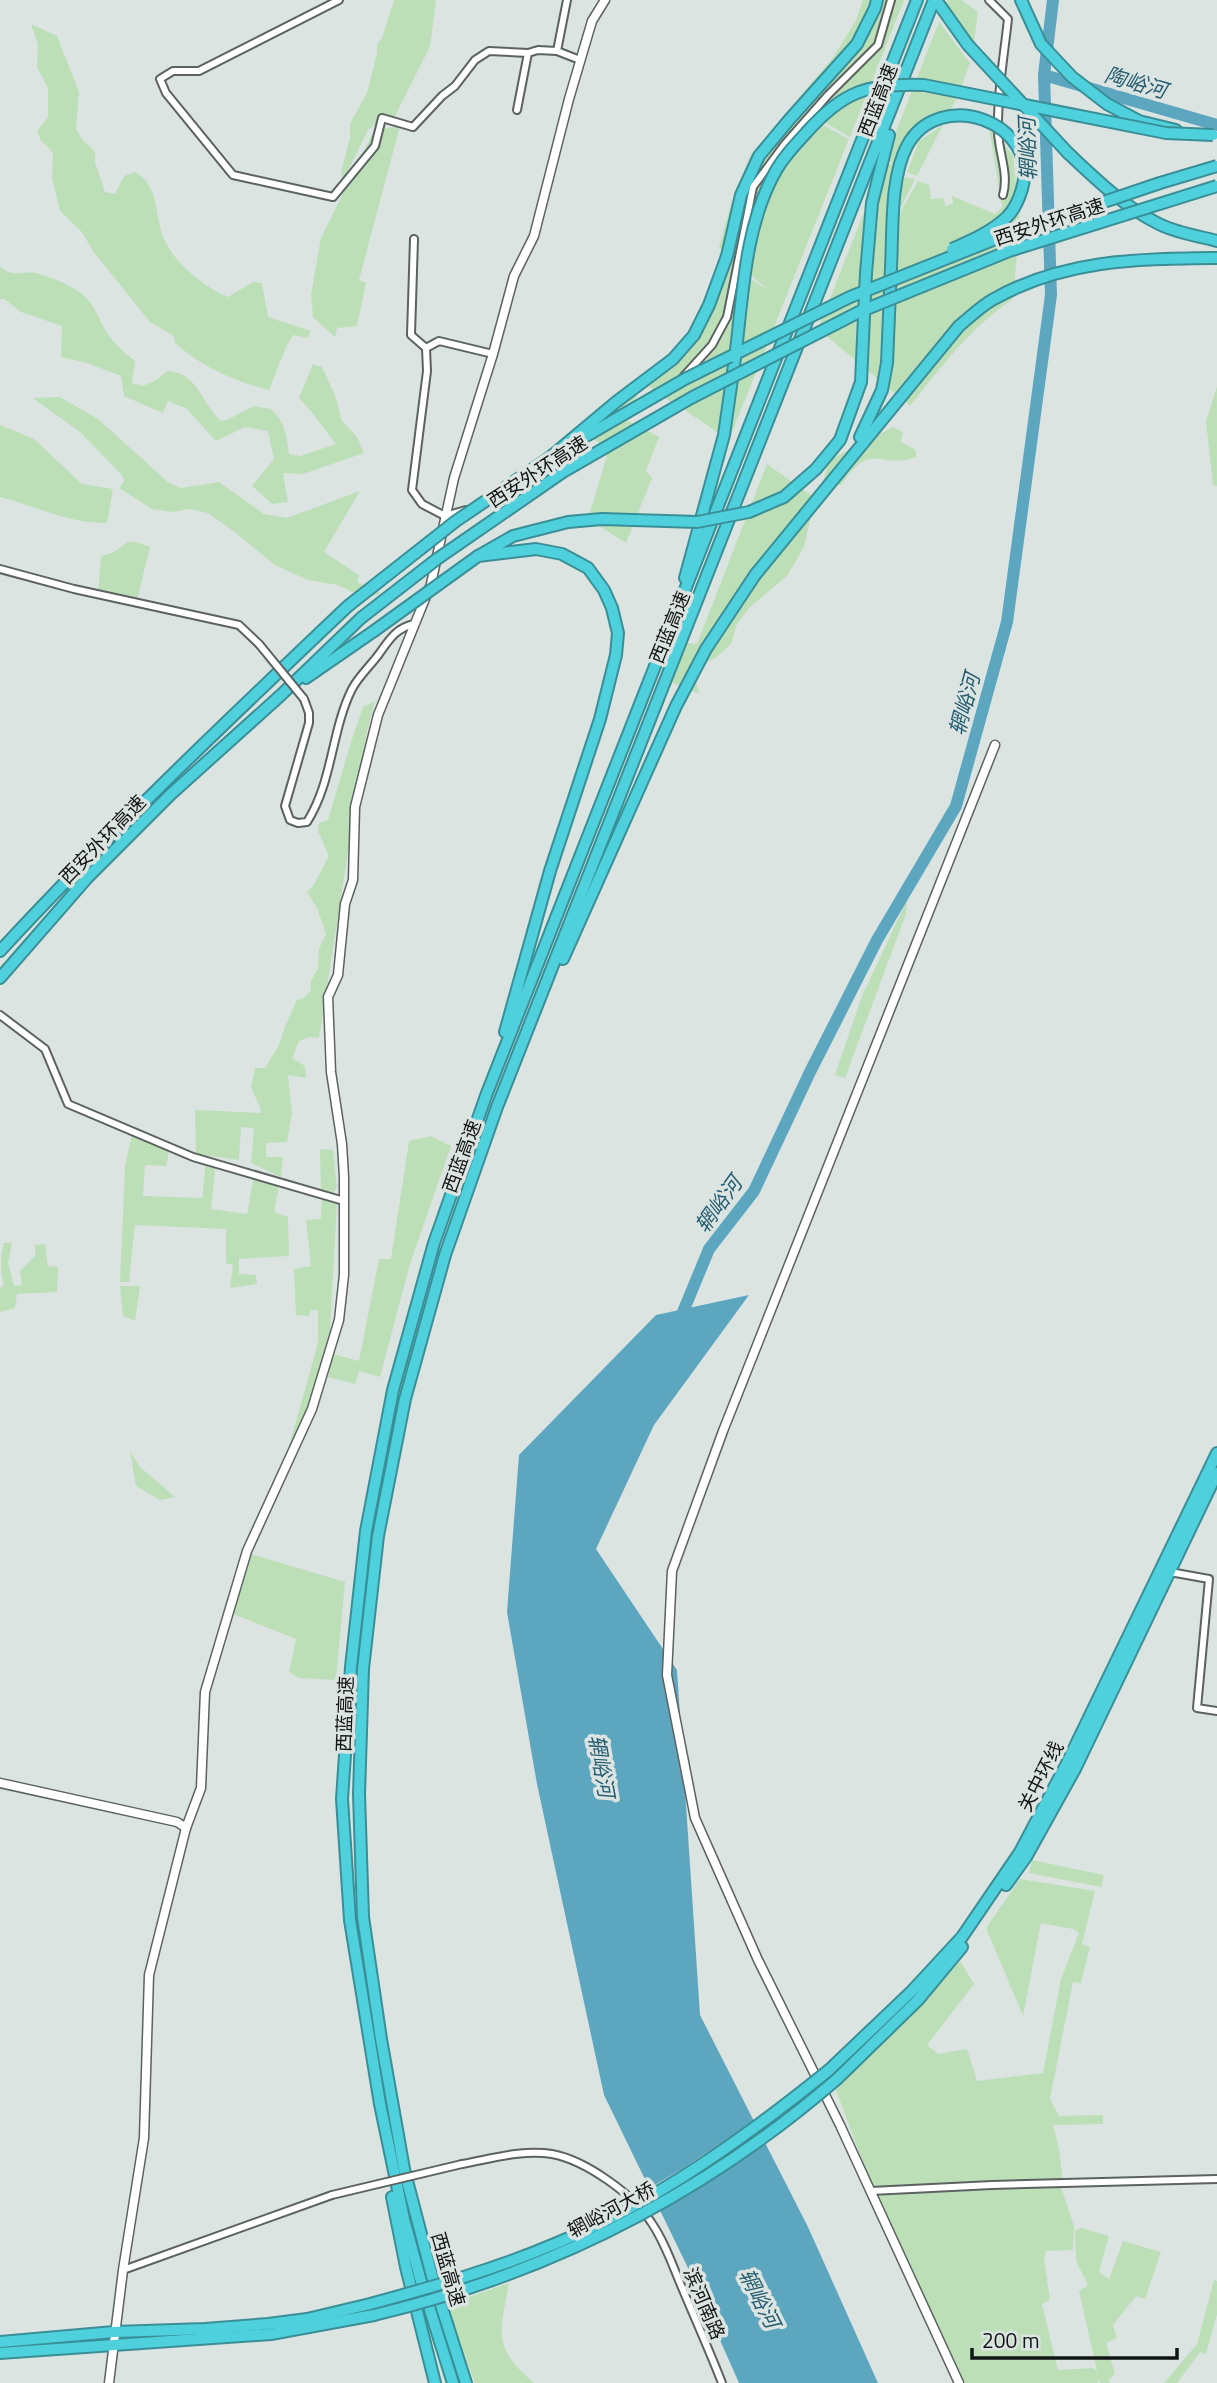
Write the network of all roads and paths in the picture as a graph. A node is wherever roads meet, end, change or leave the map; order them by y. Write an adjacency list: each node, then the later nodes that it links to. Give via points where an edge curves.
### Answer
1 (339, 0): 11 (street, via 199,71 173,71 160,79 166,93 233,175 333,197 375,146 382,118 413,127 475,60 489,51)
2 (567, 0): 10 (street)
3 (606, 0): 12 (main road, via 592,21)
4 (877, 0): 25 (highway, via 856,44 759,156 741,195 727,256 694,335 673,359)
5 (891, 0): 27 (street, via 878,45 828,95 753,187 727,317 712,345 673,389 480,506)
6 (917, 0): 31 (highway, 西蓝高速)
7 (935, 0): 13 (highway, 西蓝高速); 20 (highway, bridge, via 974,53 1108,190 1159,224)
8 (989, 0): 18 (street, via 1008,19 998,131 1007,182)
9 (1021, 0): 15 (highway, bridge, via 1041,44 1072,77 1107,104 1139,121)
10 (558, 51): 11 (street); 12 (street)
11 (528, 53): 14 (street)
12 (580, 60): 24 (main road, via 534,236 514,276)
13 (903, 82): 28 (highway, bridge, via 872,203 861,382 840,440 816,470 783,497 749,512 697,522 602,519 541,527 513,536); 38 (highway, 西蓝高速)
14 (517, 110)
15 (1215, 135): 31 (highway, bridge, via 1167,132 923,85 867,89 836,103 820,117 774,174 757,212 745,265 724,435)
16 (1217, 166): 22 (highway, 西安外环高速, bridge, via 1003,236)
17 (1217, 186): 32 (highway, 西安外环高速, bridge, via 1009,251 859,312 691,398 563,472 437,559 361,618)
18 (1003, 195)
19 (414, 239): 23 (street, via 411,335)
20 (1217, 241)
21 (1217, 258): 26 (highway, via 1117,261 1071,268 1034,279 990,301 959,326)
22 (850, 297): 25 (highway, 西安外环高速, bridge, via 685,379); 26 (highway, bridge, via 874,285 886,280 899,274 911,268 985,234 1009,215 1024,182 1017,146 1006,133 973,116 951,116 933,120 917,131 906,147 897,174 891,267 891,281 887,363 882,390)
23 (426, 348): 24 (street, via 439,341); 27 (street, via 412,490 422,504)
24 (494, 354): 27 (main road)
25 (549, 458): 34 (highway, 西安外环高速, bridge, via 456,521 348,606 164,781)
26 (843, 466): 38 (highway, via 755,575 706,649 676,706)
27 (445, 516): 30 (main road, via 431,584)
28 (478, 556): 32 (highway, bridge); 37 (highway, bridge, via 536,549 562,554 588,568 604,590 618,633 600,719 550,871)
29 (0, 569): 30 (street, bridge, via 239,625 304,699 309,713 285,806 290,820 298,823 307,822 315,809 353,687 393,635)
30 (414, 624): 39 (main road, via 378,715 355,807 353,880 345,904 338,975 328,997)
31 (669, 635): 37 (highway, 西蓝高速)
32 (281, 695): 35 (highway, 西安外环高速, via 88,877)
33 (995, 745): 49 (main road, via 723,1430 672,1571 667,1675 695,1818)
34 (0, 951)
35 (0, 978)
36 (0, 1015): 39 (street, via 45,1049 68,1104 193,1157)
37 (487, 1093): 47 (highway, 西蓝高速, via 434,1243 393,1390 366,1531 351,1667 342,1799 350,1920)
38 (497, 1107): 59 (highway, 西蓝高速, via 444,1255 405,1399 378,1536 363,1669 359,1794 363,1917 404,2169)
39 (344, 1201): 45 (main road, via 339,1320 312,1409 243,1563 205,1692 201,1788)
40 (1217, 1453): 46 (highway, 关中环线, via 1020,1852 962,1937)
41 (1217, 1474): 42 (highway, 关中环线)
42 (1170, 1572): 43 (street, via 1209,1579 1197,1709); 46 (highway, 关中环线, via 1075,1769 1026,1857 968,1940 918,2000)
43 (1217, 1711)
44 (0, 1783): 45 (main road, via 177,1822)
45 (186, 1828): 50 (main road, via 149,1975 144,2138)
46 (833, 2075): 51 (highway, 辋峪河大桥, bridge, via 722,2153 607,2219 518,2259)
47 (380, 2105): 57 (highway, via 400,2239); 58 (highway, 西蓝高速, via 404,2219)
48 (1217, 2179): 49 (street)
49 (871, 2192): 61 (main road)
50 (123, 2270): 52 (main road); 60 (street, 滨河南路, bridge, via 332,2195 462,2164 527,2153 551,2154 589,2169 643,2211 659,2236)
51 (372, 2309): 52 (highway, via 268,2324); 54 (highway, via 271,2334)
52 (114, 2332): 53 (highway); 54 (main road)
53 (0, 2342)
54 (113, 2345): 55 (highway); 56 (main road)
55 (0, 2353)
56 (110, 2383)
57 (435, 2383)
58 (453, 2383)
59 (466, 2383)
60 (722, 2383)
61 (959, 2383)

